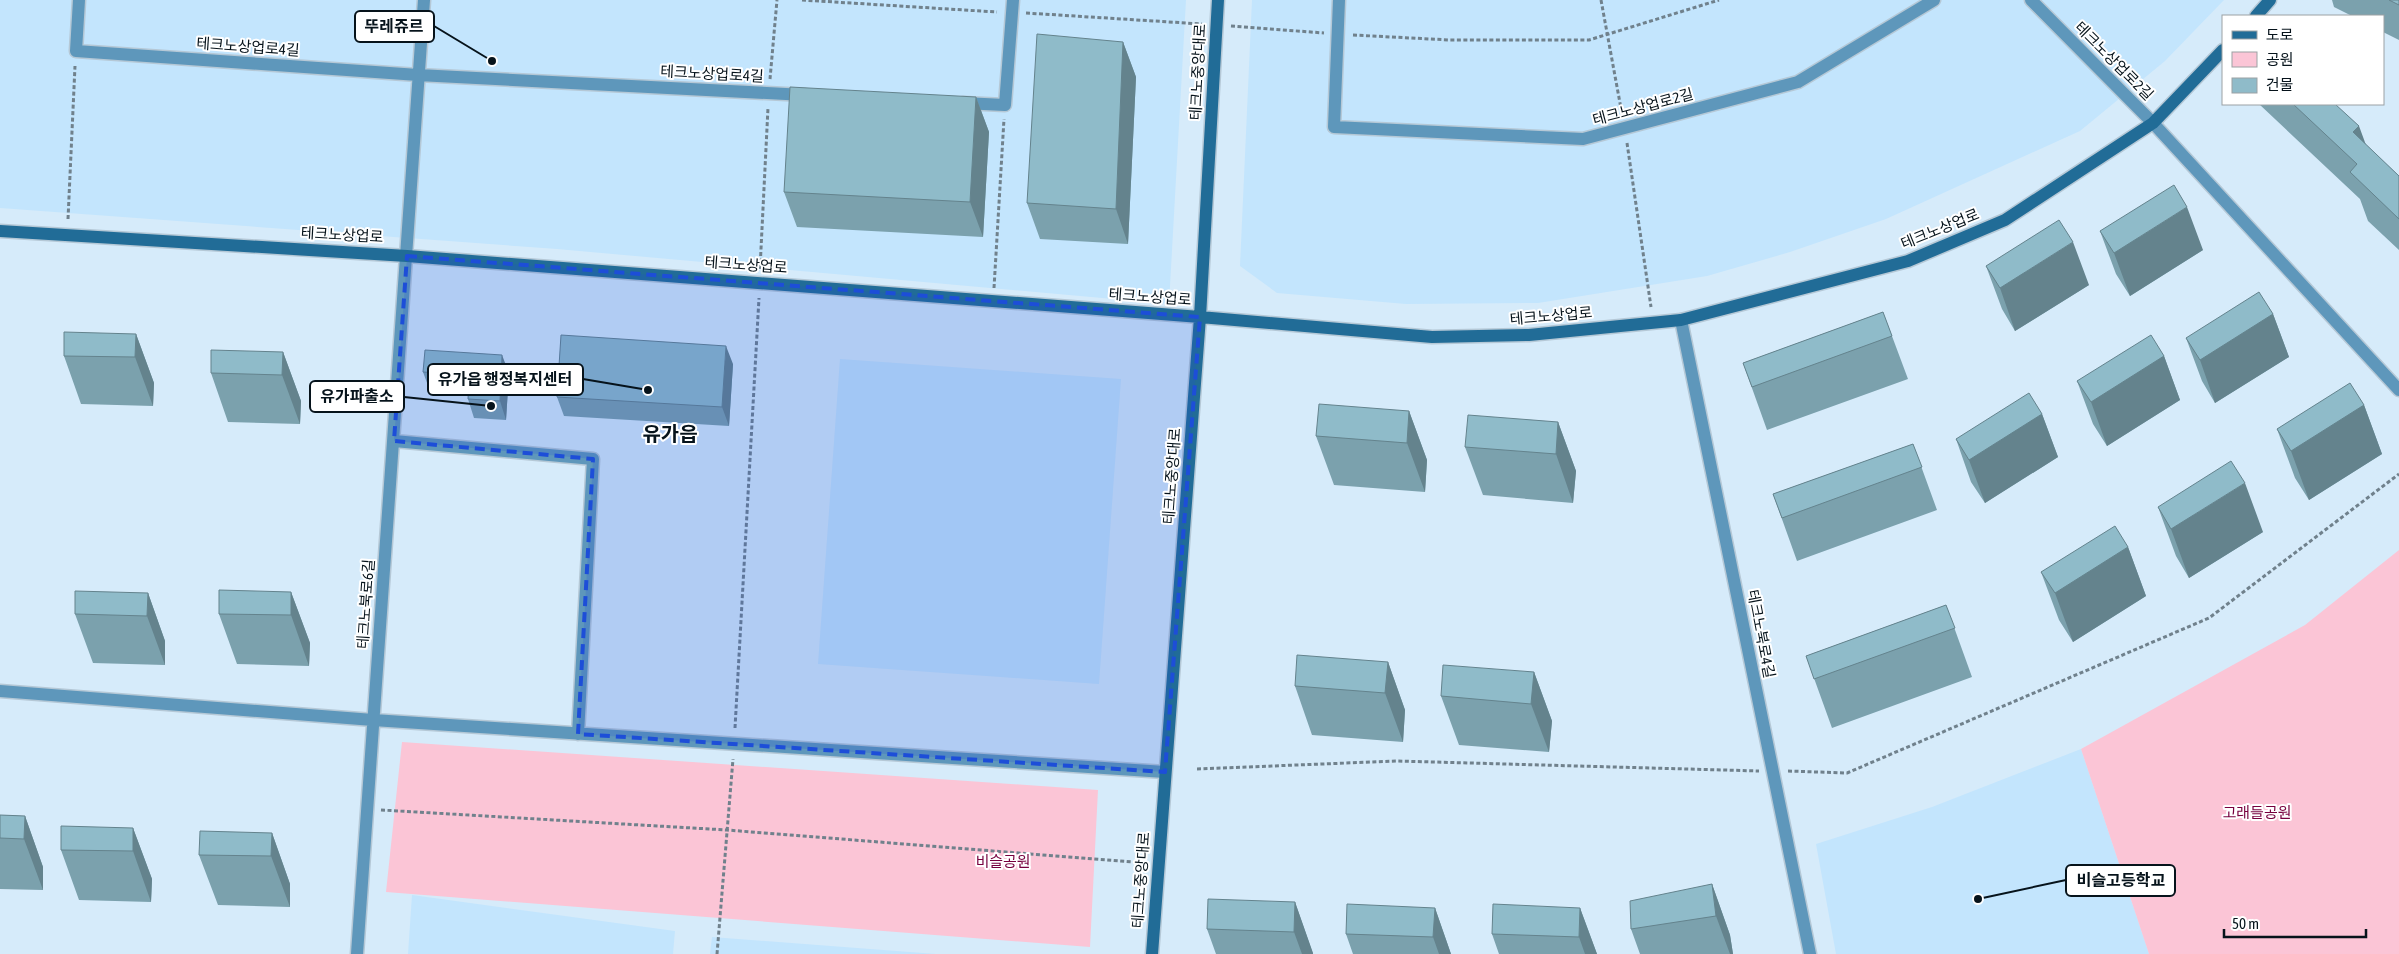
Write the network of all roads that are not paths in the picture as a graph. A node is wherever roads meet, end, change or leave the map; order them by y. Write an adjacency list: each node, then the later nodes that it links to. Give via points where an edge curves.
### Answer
1 (79, 0): 11 (street, 테크노상업로4길, via 76,51)
2 (424, 0): 11 (street)
3 (1013, 0): 13 (street, via 1004,105)
4 (1218, 0): 17 (street, 테크노중앙대로)
5 (1338, 0): 6 (street, 테크노상업로2길, via 1334,127 1583,139 1798,82)
6 (1934, 0)
7 (2031, 0): 14 (street, 테크노상업로2길)
8 (2270, 0): 9 (street)
9 (2257, 15)
10 (2222, 51): 14 (street, 테크노상업로)
11 (418, 75): 12 (street, 테크노상업로4길); 16 (street)
12 (818, 96)
13 (946, 102)
14 (2153, 123): 18 (street, 테크노상업로, via 2005,220 1908,261); 19 (street, 테크노상업로2길)
15 (0, 231): 16 (street, 테크노상업로)
16 (407, 256): 17 (street, 테크노상업로); 20 (street, 테크노북로6길)
17 (1200, 317): 18 (street, 테크노상업로, via 1432,337 1529,335); 24 (street, 테크노중앙대로)
18 (1681, 320): 27 (street, 테크노북로4길)
19 (2399, 390)
20 (394, 441): 22 (street, 테크노북로6길); 23 (street, via 593,459)
21 (0, 691): 22 (street)
22 (374, 720): 23 (street); 25 (street, 테크노북로6길)
23 (578, 734): 24 (street)
24 (1166, 772): 26 (street, 테크노중앙대로)
25 (357, 954)
26 (1152, 954)
27 (1810, 954)

